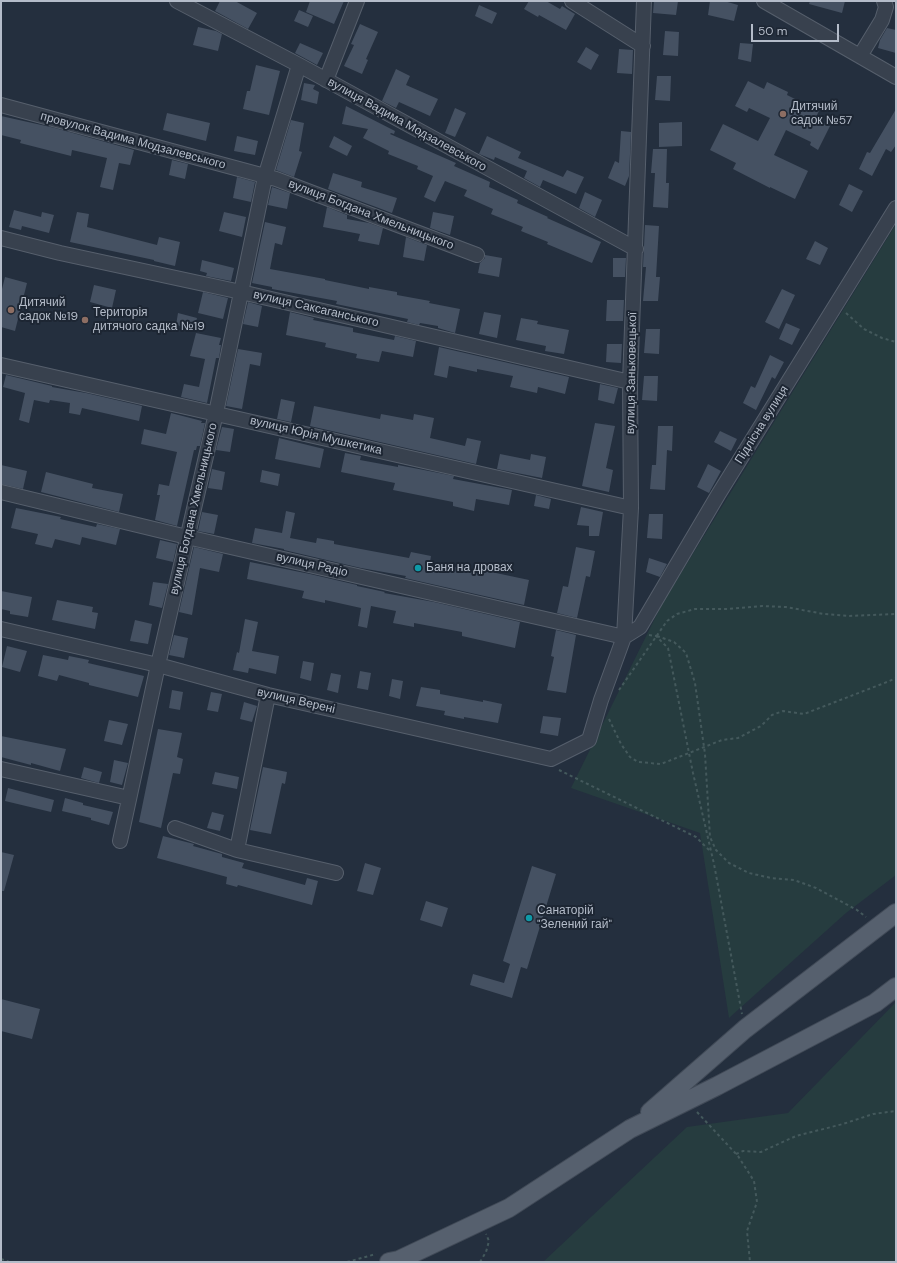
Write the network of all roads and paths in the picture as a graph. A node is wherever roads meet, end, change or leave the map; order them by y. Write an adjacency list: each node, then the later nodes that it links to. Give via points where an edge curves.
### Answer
1 (177, 1): 10 (street, вулиця Вадима Модзалевського)
2 (356, 1): 12 (street)
3 (572, 1): 8 (street)
4 (644, 1): 8 (street, вулиця Заньковецької)
5 (764, 1): 9 (street)
6 (884, 1): 7 (street); 9 (street, via 886,7 882,20)
7 (896, 12)
8 (643, 46): 17 (street, вулиця Заньковецької)
9 (860, 56): 11 (street)
10 (299, 65): 12 (street, вулиця Вадима Модзалевського); 14 (street, вулиця Богдана Хмельницького)
11 (896, 77)
12 (326, 80): 17 (street, вулиця Вадима Модзалевського)
13 (1, 105): 14 (street, провулок Вадима Модзалевського)
14 (265, 176): 18 (street, вулиця Богдана Хмельницького); 19 (street, вулиця Богдана Хмельницького)
15 (896, 208): 20 (street, Підлісна вулиця)
16 (1, 238): 19 (street, вулиця Саксаганського)
17 (636, 249): 23 (street, вулиця Заньковецької)
18 (477, 255)
19 (241, 292): 23 (street, вулиця Саксаганського); 24 (street, вулиця Богдана Хмельницького)
20 (837, 303): 21 (path, via 864,329); 31 (street, Підлісна вулиця, via 640,627)
21 (896, 342)
22 (1, 365): 24 (street, вулиця Юрія Мушкетика)
23 (630, 382): 26 (street, вулиця Заньковецької)
24 (216, 413): 26 (street, вулиця Юрія Мушкетика); 27 (street, вулиця Богдана Хмельницького)
25 (1, 492): 27 (street, вулиця Радіо)
26 (631, 508): 31 (street, вулиця Заньковецької)
27 (187, 537): 31 (street, вулиця Радіо); 32 (street, вулиця Богдана Хмельницького)
28 (896, 614): 30 (path, via 848,616 762,606 728,610 695,608 676,614)
29 (1, 629): 32 (street, вулиця Верені)
30 (656, 636): 31 (path); 34 (path); 39 (path, via 674,642 686,653 695,683); 40 (path, via 668,648)
31 (624, 637): 36 (street, вулиця Заньковецької)
32 (158, 665): 35 (street, вулиця Верені); 43 (street, вулиця Богдана Хмельницького)
33 (896, 678): 39 (path, via 804,714 783,711 772,715 761,726 738,738)
34 (616, 694)
35 (268, 695): 41 (street, вулиця Верені); 46 (street)
36 (601, 700): 38 (path); 41 (street, вулиця Заньковецької, via 589,740)
37 (610, 716): 38 (path)
38 (610, 721): 40 (path, via 625,751 638,762 661,764)
39 (704, 746): 40 (path); 50 (path, via 710,837 716,850 729,863 749,873 794,880 816,888 857,910)
40 (689, 752): 47 (path)
41 (551, 759): 47 (path, via 560,772 696,837)
42 (1, 769): 43 (street)
43 (129, 798): 45 (street, вулиця Богдана Хмельницького)
44 (175, 828): 46 (street)
45 (120, 841)
46 (237, 850): 48 (street)
47 (712, 852): 52 (path)
48 (336, 873)
49 (896, 913): 50 (main road)
50 (879, 926): 52 (main road)
51 (896, 987): 53 (main road, via 875,1003)
52 (745, 1029): 55 (main road)
53 (686, 1101): 55 (main road); 56 (path)
54 (896, 1111): 56 (path, via 873,1114 796,1136 761,1152 743,1151)
55 (630, 1129): 57 (main road, via 509,1208)
56 (736, 1154): 63 (path, via 754,1181 757,1202 747,1231)
57 (482, 1221): 58 (main road, via 400,1260); 62 (path, via 489,1241)
58 (385, 1258): 61 (path)
59 (1, 1259): 60 (path)
60 (10, 1262)
61 (347, 1262)
62 (480, 1262)
63 (750, 1262)

